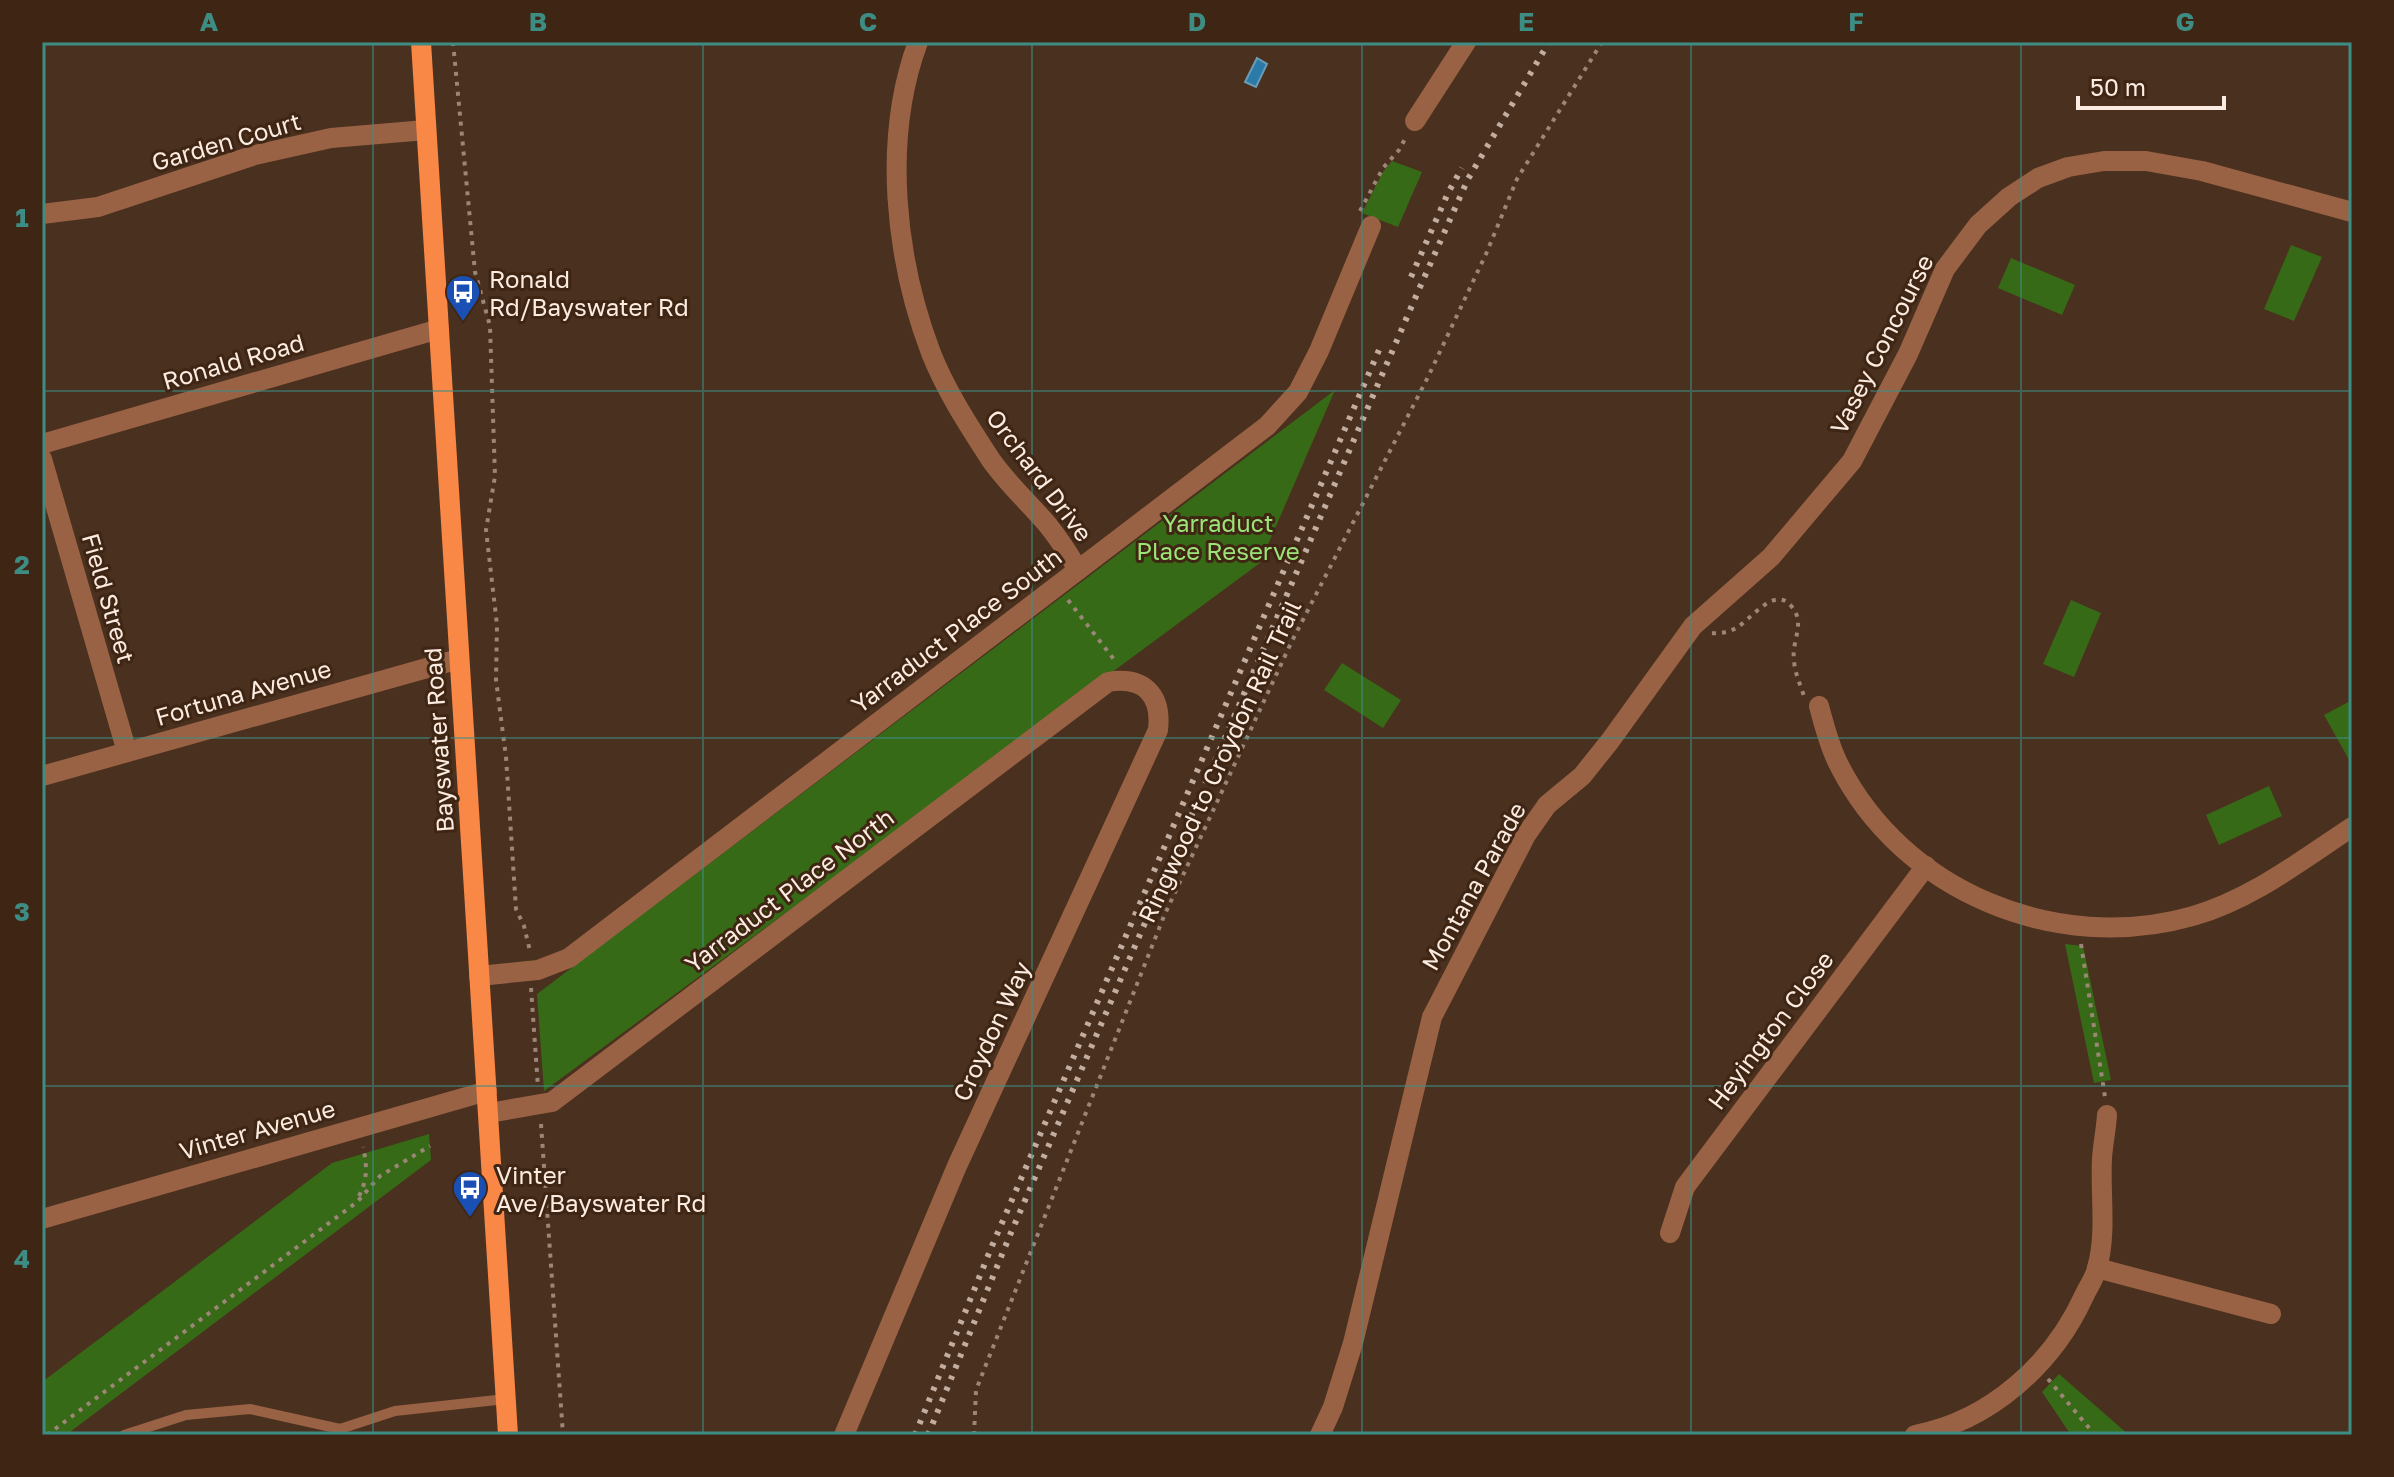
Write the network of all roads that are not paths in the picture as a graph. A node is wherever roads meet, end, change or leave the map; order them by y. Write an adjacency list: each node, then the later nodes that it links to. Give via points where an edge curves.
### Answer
1 (421, 42): 5 (main road, Bayswater Road)
2 (918, 42): 13 (street, Orchard Drive, via 904,89 897,174 914,301 957,407 994,464 1049,526)
3 (1466, 42): 4 (street)
4 (1415, 121)
5 (426, 130): 7 (street, Garden Court, via 331,138 255,155 98,207); 9 (main road, Bayswater Road)
6 (2352, 212): 12 (street, Vasey Concourse, via 2146,161 2104,161 2038,178 1978,225 1945,269)
7 (42, 214)
8 (1371, 226): 13 (street, Yarraduct Place South, via 1298,392 1267,426)
9 (439, 329): 10 (street, Ronald Road); 14 (main road, Bayswater Road)
10 (42, 444)
11 (42, 459): 17 (street, Field Street)
12 (1852, 461): 33 (street, Montana Parade, via 1771,557 1693,626 1610,741 1582,776 1547,805 1526,835 1432,1017 1353,1343)
13 (1078, 570): 21 (street, Yarraduct Place South, via 569,958 530,972)
14 (459, 659): 17 (street, Fortuna Avenue); 21 (main road, Bayswater Road)
15 (1115, 681): 23 (street, Yarraduct Place North, via 552,1102); 32 (street, Croydon Way, via 1148,691 1157,702 1158,730 957,1166)
16 (1819, 706): 20 (street, via 1839,764 1864,806)
17 (127, 752): 18 (street, Fortuna Avenue)
18 (42, 776)
19 (2352, 827): 20 (street, via 2226,904 2124,928 2047,922 1989,904)
20 (1926, 866): 26 (street, Heyington Close, via 1685,1187)
21 (479, 976): 22 (main road, Bayswater Road)
22 (487, 1091): 23 (main road, Bayswater Road); 25 (street, Vinter Avenue)
23 (489, 1113): 29 (main road, Bayswater Road)
24 (2107, 1115): 27 (street)
25 (42, 1219)
26 (1670, 1233)
27 (2097, 1268): 28 (street); 34 (street, via 2077,1312 2038,1367 1989,1405)
28 (2271, 1314)
29 (506, 1399): 30 (lane, via 395,1411 340,1429 250,1409 186,1415); 31 (main road, Bayswater Road)
30 (124, 1435)
31 (508, 1435)
32 (844, 1435)
33 (1320, 1435)
34 (1915, 1435)

